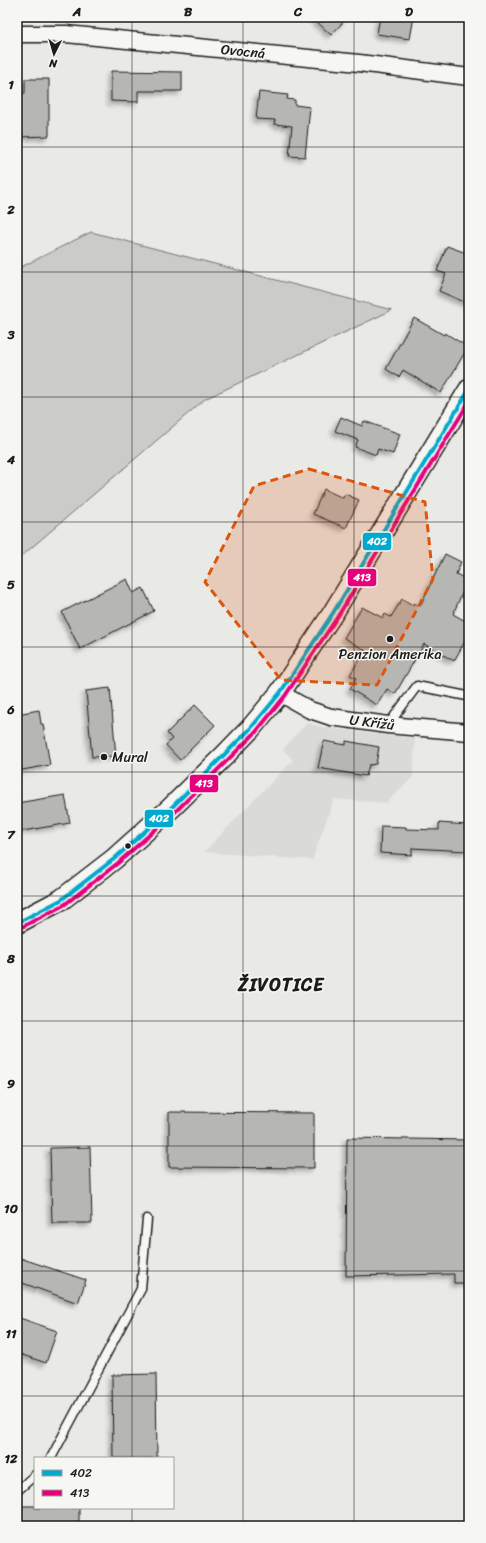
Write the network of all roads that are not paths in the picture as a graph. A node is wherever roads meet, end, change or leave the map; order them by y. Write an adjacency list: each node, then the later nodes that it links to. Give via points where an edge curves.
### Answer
1 (17, 34): 2 (street, Ovocná, via 66,34 359,63)
2 (469, 77)
3 (469, 390): 4 (street, via 333,613)
4 (280, 693): 6 (street, U Křížů, via 310,710 331,717); 8 (street, via 224,756 128,847 61,900)
5 (467, 696): 6 (lane, via 417,686)
6 (388, 725): 7 (street, U Křížů)
7 (469, 732)
8 (17, 923)
9 (147, 1219): 10 (lane, via 141,1289)
10 (52, 1457)
11 (34, 1476): 12 (lane)
12 (17, 1491)

